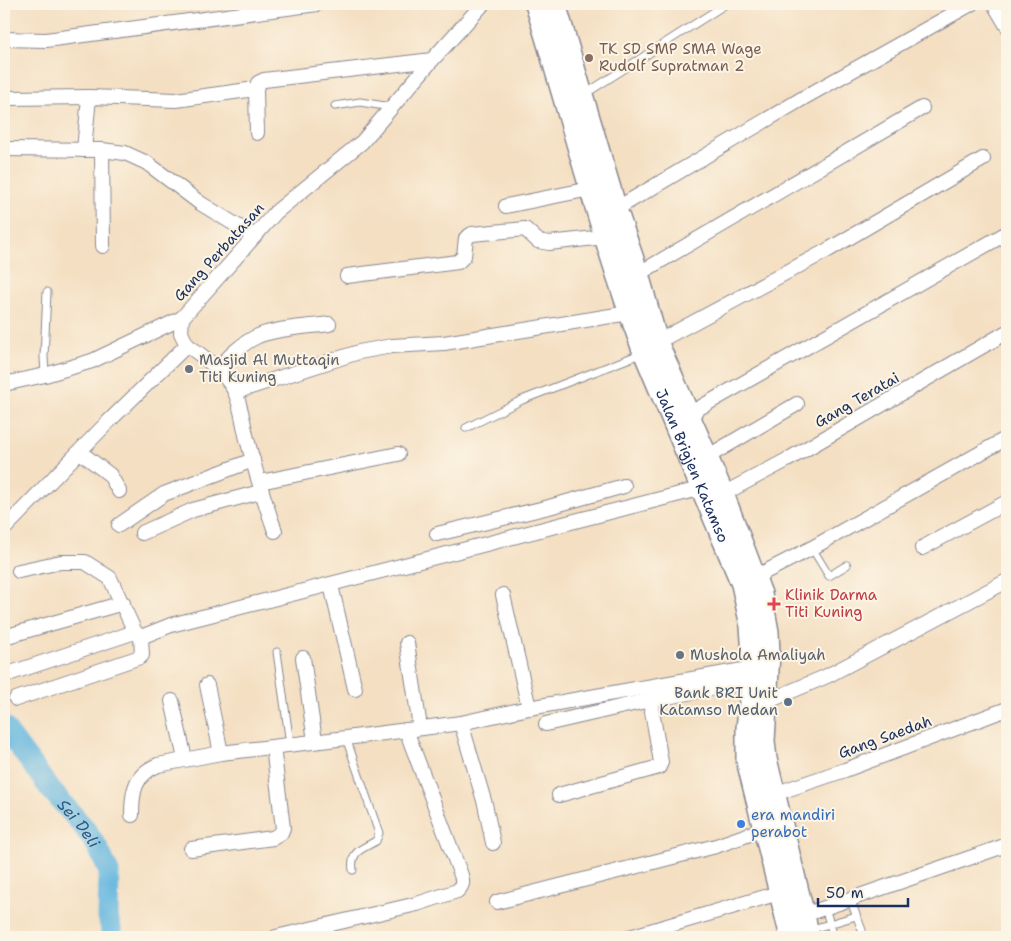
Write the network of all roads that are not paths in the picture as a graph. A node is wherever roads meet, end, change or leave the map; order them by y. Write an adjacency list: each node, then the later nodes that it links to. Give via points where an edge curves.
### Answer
1 (317, 4): 10 (street, via 46,40)
2 (483, 4): 11 (street, Gang Perbatasan)
3 (536, 4): 24 (main road, Jalan Brigjen Katamso)
4 (555, 4): 13 (main road, Jalan Brigjen Katamso)
5 (726, 4): 13 (lane)
6 (972, 4): 7 (street); 26 (street, via 857,67)
7 (983, 4)
8 (994, 4): 9 (street)
9 (1007, 26)
10 (4, 39)
11 (432, 60): 17 (street, Gang Perbatasan); 19 (street, via 264,80 256,89)
12 (248, 90): 14 (street, via 176,100)
13 (582, 95): 26 (main road, Jalan Brigjen Katamso)
14 (89, 97): 15 (street); 21 (street)
15 (9, 98)
16 (335, 106): 17 (lane, via 360,102)
17 (391, 107): 28 (street, Gang Perbatasan, via 356,148 276,212)
18 (922, 108): 31 (street)
19 (258, 132)
20 (4, 149): 21 (street)
21 (84, 150): 22 (street)
22 (102, 150): 28 (street, via 125,153 147,164 200,203); 30 (street)
23 (983, 159): 39 (street, via 828,250)
24 (590, 189): 25 (street); 29 (main road, Jalan Brigjen Katamso)
25 (506, 206)
26 (616, 209): 31 (main road, Jalan Brigjen Katamso)
27 (1007, 233): 46 (street)
28 (254, 236): 35 (street, Gang Perbatasan)
29 (605, 236): 32 (street, via 549,243 538,241 525,229 472,234 466,238 464,256 458,262); 34 (main road, Jalan Brigjen Katamso)
30 (103, 246)
31 (638, 274): 39 (main road, Jalan Brigjen Katamso)
32 (347, 276)
33 (47, 292): 41 (lane)
34 (629, 313): 39 (main road, Jalan Brigjen Katamso); 43 (street, via 444,343 392,346)
35 (182, 318): 38 (street, Gang Perbatasan, via 181,333); 41 (street, via 92,361)
36 (328, 324): 40 (street, via 258,336)
37 (1007, 332): 56 (street, Gang Teratai, via 787,460)
38 (188, 345): 40 (street); 49 (street)
39 (651, 347): 44 (main road, Jalan Brigjen Katamso); 47 (lane, via 522,400)
40 (218, 368): 43 (street)
41 (45, 375): 42 (street)
42 (4, 384)
43 (235, 392): 52 (street)
44 (672, 397): 46 (main road, Jalan Brigjen Katamso); 56 (main road, Jalan Brigjen Katamso)
45 (797, 404): 51 (street)
46 (687, 414): 51 (main road, Jalan Brigjen Katamso)
47 (466, 428)
48 (1007, 438): 65 (street)
49 (80, 452): 55 (street, via 110,475); 61 (street)
50 (398, 454): 54 (street)
51 (707, 457): 56 (main road, Jalan Brigjen Katamso)
52 (252, 460): 54 (street); 59 (street, via 164,494)
53 (624, 486): 58 (street)
54 (260, 487): 62 (street); 63 (street, via 193,510)
55 (119, 491)
56 (713, 491): 60 (street, Gang Teratai); 69 (main road, Jalan Brigjen Katamso); 80 (main road, Jalan Brigjen Katamso, via 742,584 751,626)
57 (1007, 502): 66 (street)
58 (549, 507): 60 (street); 64 (street)
59 (119, 525)
60 (555, 525): 71 (street, Gang Teratai)
61 (4, 529)
62 (275, 531)
63 (142, 534)
64 (437, 534)
65 (812, 548): 67 (lane, via 829,576); 69 (street)
66 (922, 548)
67 (847, 565)
68 (19, 571): 73 (street, via 61,562 85,562 110,578)
69 (755, 576): 86 (main road, Jalan Brigjen Katamso, via 768,632)
70 (1007, 581): 86 (street, via 827,676)
71 (332, 585): 74 (street, Gang Teratai); 82 (street)
72 (502, 595): 87 (street)
73 (123, 603): 74 (street); 75 (street)
74 (138, 634): 79 (street, Gang Teratai); 83 (street, via 140,657)
75 (4, 637)
76 (407, 643): 91 (street)
77 (277, 652): 94 (lane)
78 (303, 658): 93 (street)
79 (8, 674)
80 (753, 674): 84 (street); 87 (street); 101 (main road, Jalan Brigjen Katamso, via 747,728 748,760)
81 (207, 686): 96 (street)
82 (355, 689)
83 (16, 699)
84 (650, 700): 90 (street); 99 (street, via 661,762 659,767)
85 (172, 701): 97 (street)
86 (766, 702): 98 (main road, Jalan Brigjen Katamso, via 764,741)
87 (529, 708): 89 (street)
88 (1007, 709): 98 (street, Gang Saedah)
89 (461, 723): 91 (street); 102 (street)
90 (546, 724)
91 (413, 728): 92 (street); 114 (street, via 461,875 462,888 417,904)
92 (346, 738): 93 (street); 105 (lane, via 379,833 376,842 357,853 352,862)
93 (316, 741): 94 (street)
94 (290, 744): 95 (street)
95 (273, 747): 96 (street); 104 (street, via 282,833 273,838)
96 (221, 753): 97 (street)
97 (185, 759): 100 (street, via 149,768 136,782 132,794)
98 (774, 794): 112 (main road, Jalan Brigjen Katamso)
99 (560, 795)
100 (132, 815)
101 (764, 829): 106 (main road, Jalan Brigjen Katamso); 108 (street, via 716,846)
102 (493, 842)
103 (1007, 845): 107 (street)
104 (191, 849)
105 (353, 870)
106 (779, 893): 112 (main road, Jalan Brigjen Katamso); 115 (street)
107 (850, 900): 109 (street); 110 (lane)
108 (497, 902)
109 (825, 908): 111 (lane); 112 (street)
110 (856, 916): 111 (lane); 113 (lane)
111 (830, 924): 112 (lane); 116 (lane)
112 (803, 930)
113 (862, 930)
114 (276, 937)
115 (630, 937)
116 (834, 937)

